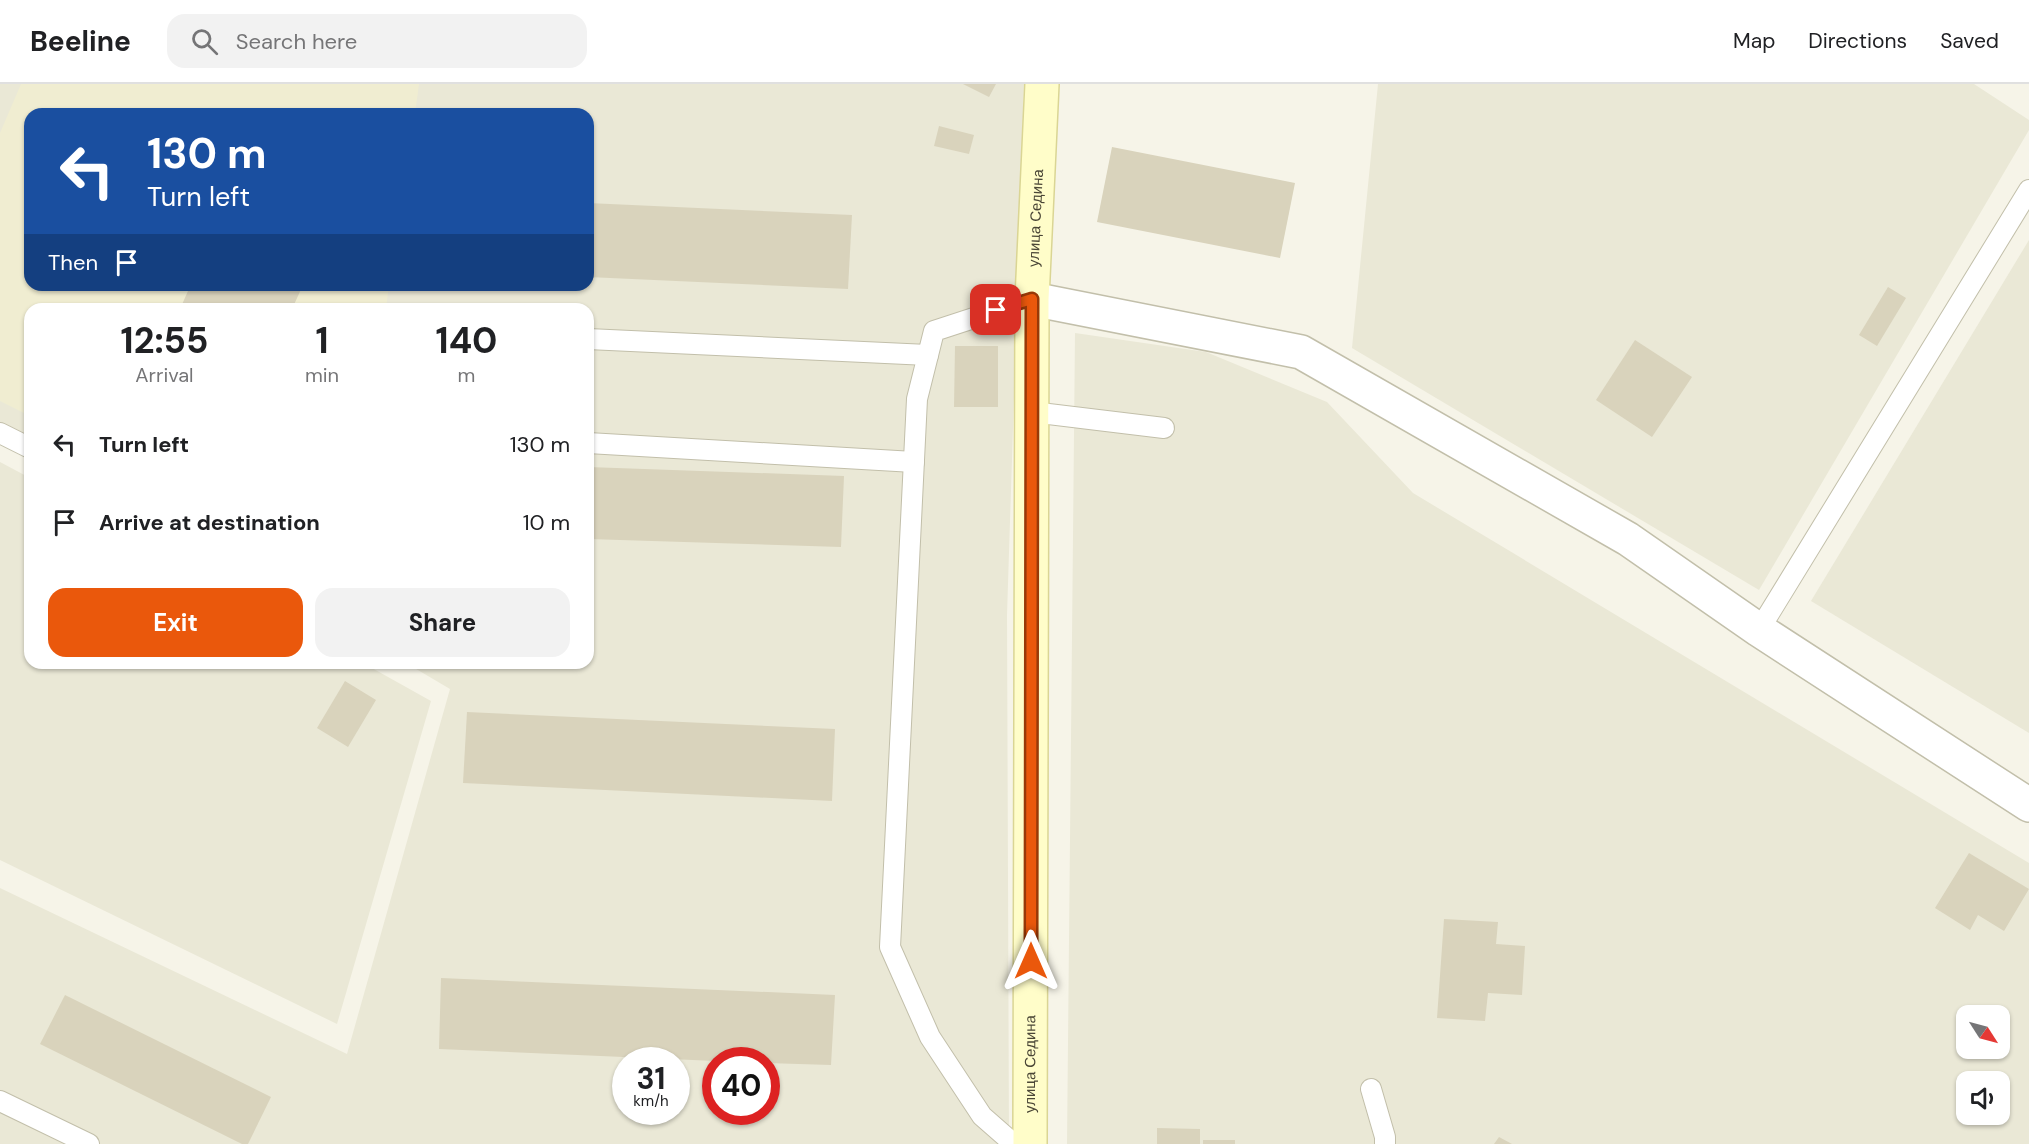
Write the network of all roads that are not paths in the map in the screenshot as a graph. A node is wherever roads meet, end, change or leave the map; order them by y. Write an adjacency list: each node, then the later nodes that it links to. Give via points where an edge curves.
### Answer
1 (1042, 84): 3 (street, улица Седина)
2 (2029, 190): 12 (lane)
3 (1032, 299): 5 (lane, via 934,331); 6 (street, улица Седина); 12 (street, via 1301,352 1628,539)
4 (594, 339): 5 (lane)
5 (928, 355): 11 (lane, via 917,399)
6 (1032, 412): 7 (lane); 18 (street, улица Седина)
7 (1164, 428)
8 (0, 433): 10 (lane)
9 (594, 443): 11 (lane)
10 (24, 445)
11 (914, 462): 17 (lane, via 890,947 930,1037 982,1116)
12 (1759, 630): 13 (street)
13 (2029, 805)
14 (1371, 1089): 19 (lane)
15 (0, 1101): 16 (lane)
16 (89, 1144)
17 (1014, 1144)
18 (1030, 1144)
19 (1385, 1144)

